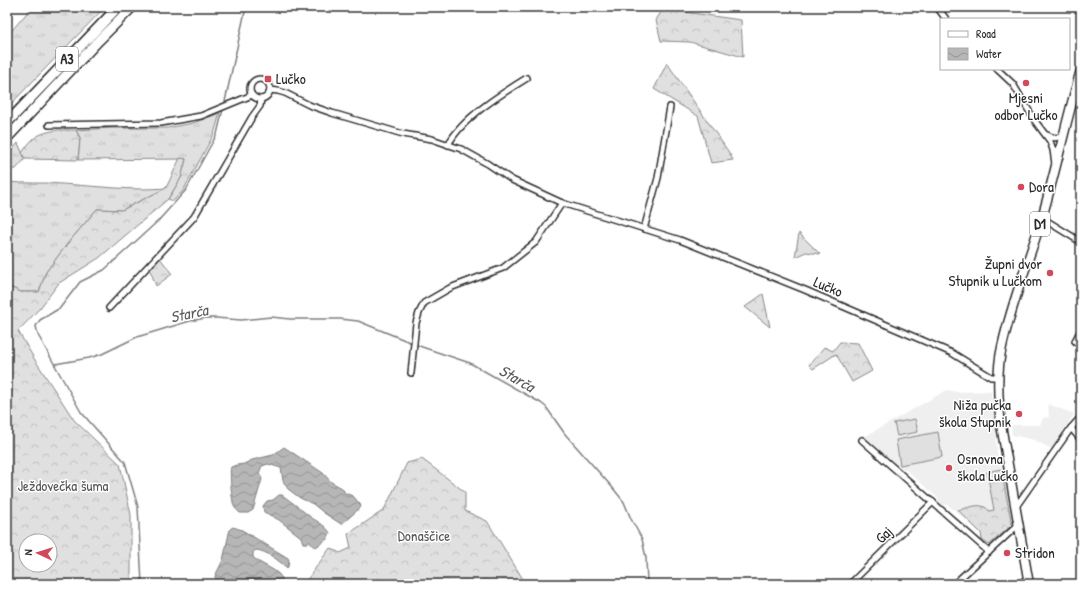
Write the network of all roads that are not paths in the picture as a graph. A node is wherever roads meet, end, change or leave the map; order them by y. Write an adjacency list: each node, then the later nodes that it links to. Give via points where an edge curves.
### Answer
1 (118, 7): 11 (highway, A3)
2 (132, 7): 16 (highway, A3)
3 (937, 7): 4 (street)
4 (945, 18)
5 (998, 70): 17 (street, via 1013,84)
6 (1081, 72): 18 (main road, D1)
7 (527, 78): 21 (street, via 467,120)
8 (270, 90): 9 (street, via 267,82 261,79 251,86); 10 (street, via 267,96); 21 (street, Lučko, via 286,93 332,114)
9 (252, 95): 10 (street); 15 (street, via 201,116 161,123)
10 (261, 99): 27 (street, via 260,106 194,216)
11 (22, 106): 13 (highway, via 13,108); 14 (highway, A3)
12 (670, 107): 25 (street, via 658,178)
13 (7, 115)
14 (7, 123)
15 (49, 125)
16 (18, 126): 19 (highway, A3); 20 (highway, via 15,136)
17 (1045, 133): 18 (street, via 1055,138); 22 (street, via 1053,150)
18 (1064, 135): 22 (main road, D1)
19 (7, 138)
20 (7, 145)
21 (448, 145): 23 (street, Lučko, via 461,149 512,180)
22 (1055, 172): 24 (main road, D1)
23 (562, 203): 25 (street, Lučko); 30 (street, via 536,242 503,268 450,288 424,303 416,323)
24 (1042, 218): 26 (street); 31 (main road, D1, via 1014,304 1002,348)
25 (644, 229): 31 (street, Lučko, via 680,240 805,290 952,353 991,376)
26 (1081, 242)
27 (109, 308)
28 (1081, 330): 29 (street, via 1076,341)
29 (1081, 346)
30 (411, 373)
31 (998, 377): 37 (main road, D1, via 998,405)
32 (1081, 416): 33 (street)
33 (1071, 428): 35 (street); 37 (street)
34 (862, 440): 36 (street)
35 (1081, 440)
36 (933, 502): 39 (street); 41 (street, Gaj)
37 (1015, 508): 38 (main road, D1)
38 (1018, 525): 39 (street); 40 (main road, D1)
39 (989, 552): 42 (street)
40 (1028, 581): 43 (street)
41 (850, 584)
42 (954, 584)
43 (1019, 584)

